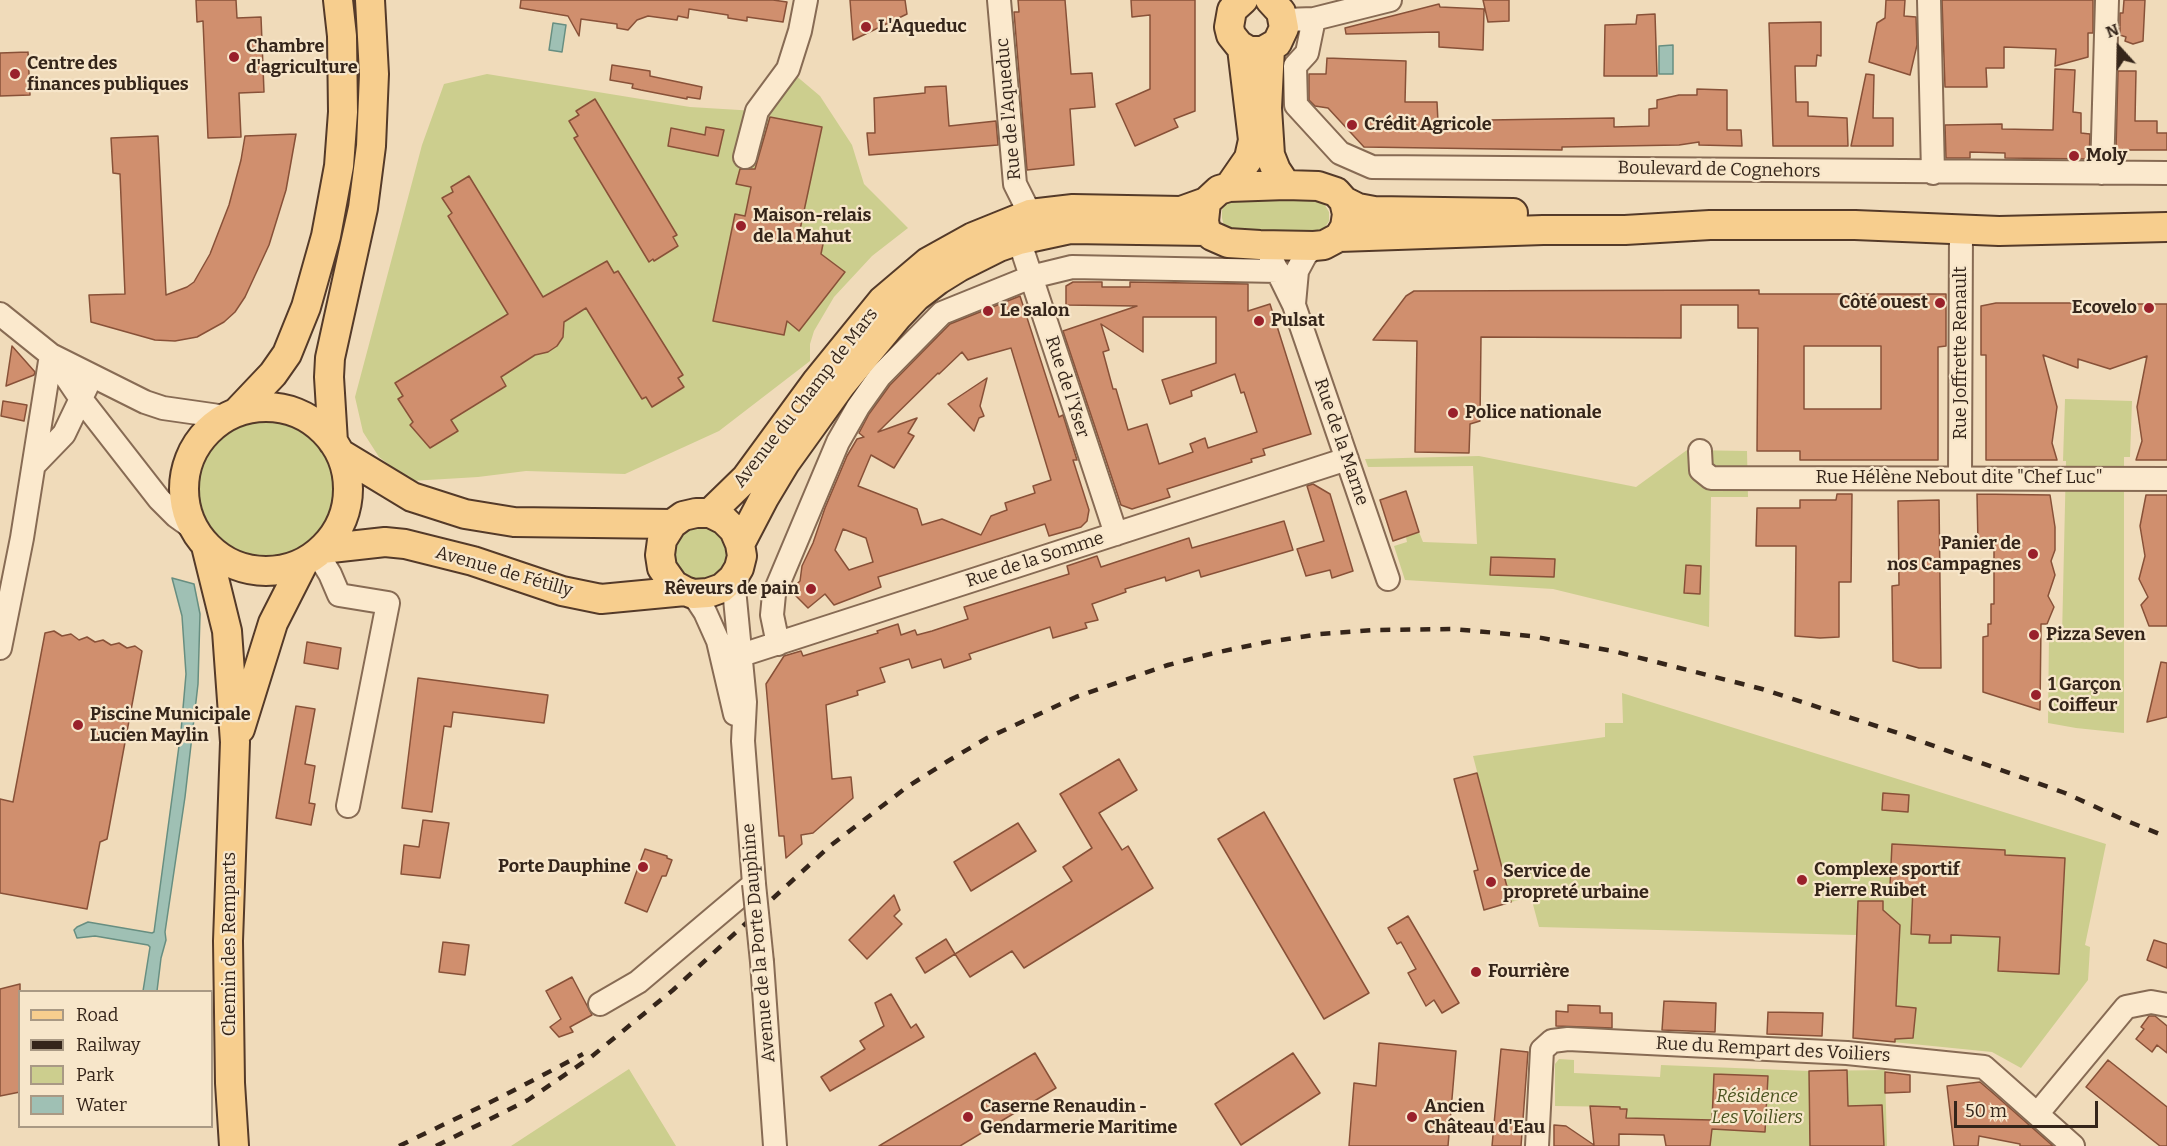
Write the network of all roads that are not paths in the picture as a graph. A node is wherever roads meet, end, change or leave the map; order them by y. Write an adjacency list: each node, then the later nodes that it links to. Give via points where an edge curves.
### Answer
1 (338, 0): 38 (main road, via 343,112 339,166 326,236 306,308 287,354 273,374)
2 (370, 0): 41 (main road, via 374,74 371,146 363,208 330,358)
3 (806, 0): 14 (street, via 788,69 756,111)
4 (999, 0): 21 (street, Rue de l'Aqueduc, via 1015,184)
5 (1243, 0): 11 (main road, via 1232,10 1231,35)
6 (1390, 0): 10 (street)
7 (1929, 0): 15 (street)
8 (2107, 0): 16 (street)
9 (1277, 10): 10 (street); 11 (main road, via 1281,36)
10 (1314, 19): 12 (street, via 1307,53 1295,66)
11 (1256, 48): 13 (main road); 19 (main road, via 1249,158 1240,173)
12 (1296, 105): 13 (street); 15 (street, Boulevard de Cognehors, via 1340,153 1372,167)
13 (1267, 108): 18 (main road, via 1270,155)
14 (745, 157)
15 (1933, 173): 16 (street, Boulevard de Cognehors)
16 (2102, 173): 17 (street, Boulevard de Cognehors)
17 (2167, 173)
18 (1286, 185): 19 (main road, Avenue du Champ de Mars); 20 (main road, Avenue du Champ de Mars, via 1327,188)
19 (1217, 195): 21 (main road, Avenue du Champ de Mars, via 1181,210 1073,209); 27 (main road, via 1204,221)
20 (1344, 201): 23 (main road, via 1374,211 1626,214); 29 (main road, via 1345,227)
21 (1030, 214): 47 (main road, Avenue du Champ de Mars, via 972,237 903,281 817,381 746,478)
22 (2167, 214): 24 (main road, via 1903,213)
23 (1710, 225): 24 (main road); 29 (main road)
24 (1855, 225): 26 (main road)
25 (2167, 227): 26 (main road)
26 (1961, 229): 45 (street, Rue Joffrette Renault)
27 (1206, 231): 28 (main road, Avenue du Champ de Mars, via 1070,229); 30 (main road, via 1228,243)
28 (1019, 240): 32 (street, Rue de l'Yser); 51 (main road, Avenue du Champ de Mars, via 959,267 916,297 897,317 841,385 785,463)
29 (1327, 242): 30 (main road); 33 (street, Rue de la Marne, via 1305,256 1297,271)
30 (1260, 245): 31 (street, Rue de la Marne)
31 (1278, 271): 32 (street, via 1072,267); 33 (street, Rue de la Marne)
32 (1031, 277): 49 (street, Rue de l'Yser); 56 (street, via 942,313 880,376 858,407 838,442 774,594 772,615)
33 (1294, 305): 43 (street, Rue de la Marne)
34 (0, 314): 35 (street)
35 (51, 355): 36 (street); 37 (street); 44 (street)
36 (92, 375): 37 (street); 38 (street, via 163,408)
37 (81, 399): 39 (street); 40 (street)
38 (232, 414): 41 (main road, via 256,407 293,411 322,429); 50 (main road, via 211,427 187,466 183,493 186,512)
39 (64, 434): 40 (street, via 78,428); 44 (street)
40 (108, 434): 50 (street, via 159,499)
41 (337, 448): 48 (main road, via 412,497 465,514 514,522); 52 (main road, via 348,485 347,502 334,535)
42 (1700, 451): 45 (street, Rue Hélène Nebout dite "Chef Luc", via 1701,470 1711,478)
43 (1347, 459): 49 (street, Rue de la Somme); 54 (street, Rue de la Marne)
44 (35, 464): 57 (street)
45 (1960, 478): 46 (street, Rue Hélène Nebout dite "Chef Luc")
46 (2167, 479)
47 (710, 513): 48 (main road, via 683,516); 51 (main road, via 734,530)
48 (672, 524): 55 (main road, via 662,540 661,561 674,585)
49 (1116, 534): 56 (street, Rue de la Somme)
50 (200, 538): 52 (main road, via 219,557 251,570 286,569); 59 (main road, Chemin des Remparts, via 227,631)
51 (741, 544): 53 (main road, via 740,562)
52 (314, 555): 55 (main road, Avenue de Fétilly, via 385,542 473,561 562,591 601,599); 59 (main road, Chemin des Remparts, via 273,623); 60 (street, via 330,574 339,595 388,603)
53 (733, 578): 55 (main road, via 715,591); 58 (street, Avenue de la Porte Dauphine, via 736,616)
54 (1388, 579)
55 (689, 592): 58 (street, Avenue de la Porte Dauphine)
56 (778, 644): 58 (street, Rue de la Somme)
57 (0, 648)
58 (732, 658): 61 (street, Avenue de la Porte Dauphine, via 745,702)
59 (235, 742): 65 (main road, Chemin des Remparts, via 228,941)
60 (348, 806)
61 (754, 884): 62 (street, via 638,982); 66 (street, Avenue de la Porte Dauphine, bridge)
62 (600, 1004)
63 (2167, 1005): 64 (street, via 2151,1002 2126,1007)
64 (2038, 1113): 67 (street, Rue du Rempart des Voiliers, via 1984,1067 1847,1053 1568,1039 1552,1041 1542,1050); 68 (street, Rue du Rempart des Voiliers)
65 (234, 1146)
66 (775, 1146)
67 (1537, 1146)
68 (2073, 1146)

